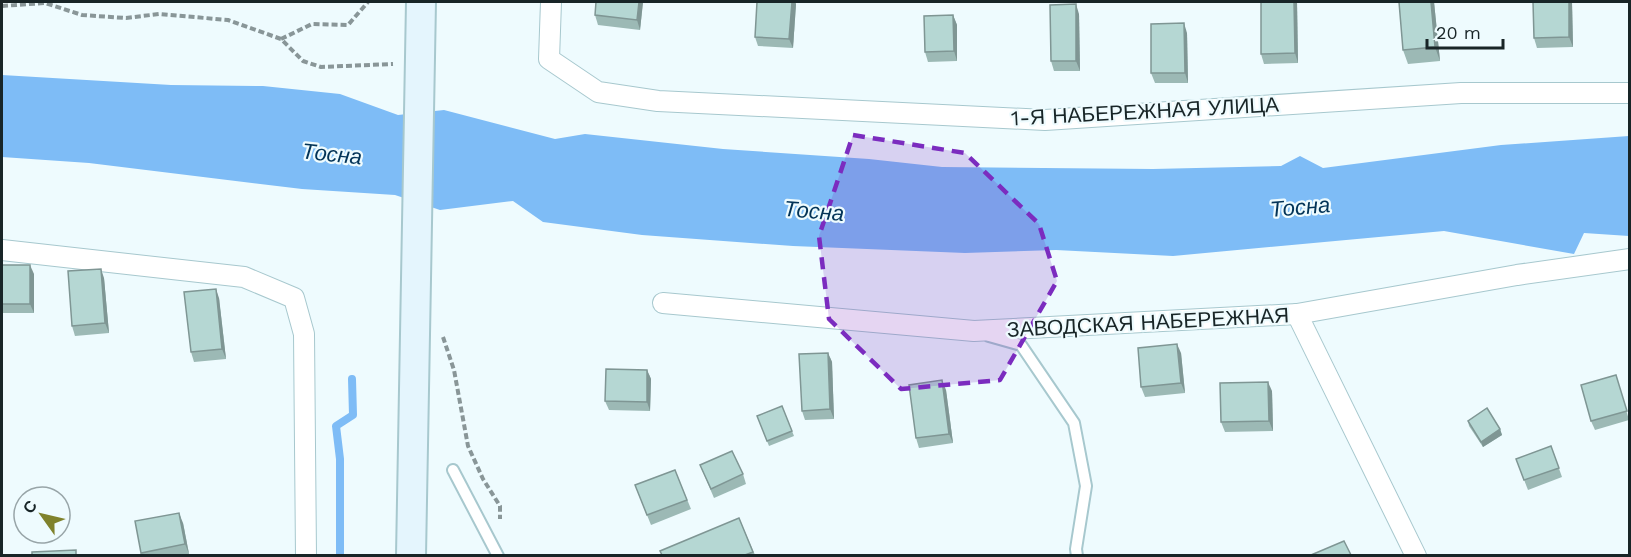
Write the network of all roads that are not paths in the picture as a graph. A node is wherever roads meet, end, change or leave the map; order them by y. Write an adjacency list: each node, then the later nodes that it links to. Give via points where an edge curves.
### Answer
1 (421, 2): 11 (main road)
2 (551, 2): 3 (street, 1-Я НАБЕРЕЖНАЯ УЛИЦА, via 549,59 598,92 658,101 1045,120 1461,93)
3 (1629, 93)
4 (2, 250): 10 (street, via 244,277 294,298 304,334)
5 (1629, 259): 7 (street, ЗАВОДСКАЯ НАБЕРЕЖНАЯ, via 1517,274)
6 (663, 303): 8 (street, ЗАВОДСКАЯ НАБЕРЕЖНАЯ)
7 (1298, 314): 8 (street, ЗАВОДСКАЯ НАБЕРЕЖНАЯ); 14 (street)
8 (975, 331): 13 (lane, via 1021,345 1074,423 1086,486)
9 (453, 470): 12 (lane)
10 (306, 555)
11 (411, 555)
12 (498, 555)
13 (1077, 555)
14 (1416, 555)

